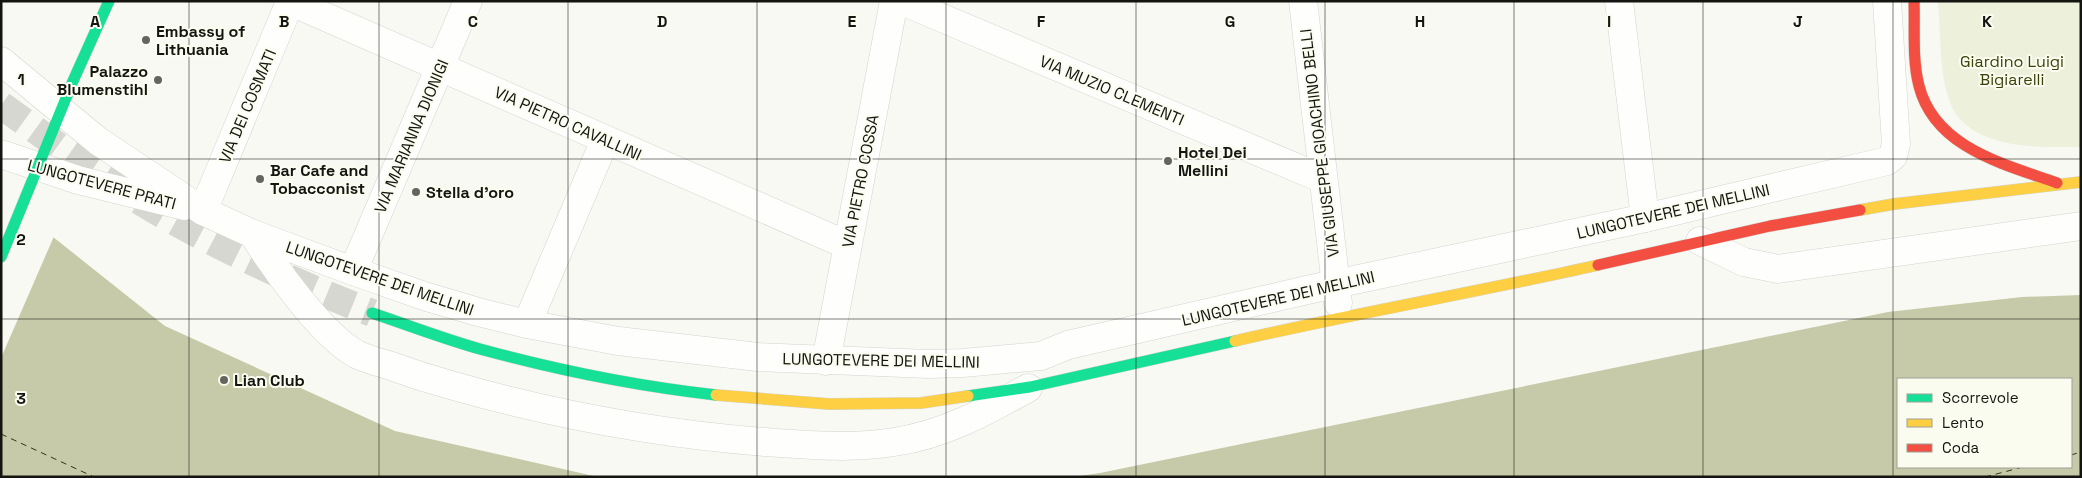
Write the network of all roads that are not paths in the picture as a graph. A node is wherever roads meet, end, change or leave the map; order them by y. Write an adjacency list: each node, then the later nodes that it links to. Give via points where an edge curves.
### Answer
1 (110, 1): 12 (main road)
2 (468, 1): 11 (street, VIA MARIANNA DIONIGI)
3 (894, 1): 24 (street, VIA PIETRO COSSA)
4 (902, 1): 16 (street, VIA MUZIO CLEMENTI)
5 (1303, 1): 16 (street, VIA GIUSEPPE GIOACHINO BELLI)
6 (1619, 1): 20 (street)
7 (1887, 1): 20 (street, LUNGOTEVERE DEI MELLINI, via 1894,111 1894,152 1890,159)
8 (1914, 1): 18 (main road, via 1919,85 1934,118 1954,140 1969,149)
9 (289, 2): 11 (street, VIA PIETRO CAVALLINI); 19 (street, VIA DEI COSMATI)
10 (1, 61): 12 (street, LUNGOTEVERE DEI MELLINI)
11 (440, 67): 13 (street, VIA PIETRO CAVALLINI); 26 (street, VIA MARIANNA DIONIGI)
12 (60, 112): 15 (main road); 19 (street, LUNGOTEVERE DEI MELLINI)
13 (605, 140): 24 (street, VIA PIETRO CAVALLINI); 30 (street)
14 (1, 154): 15 (street, LUNGOTEVERE PRATI)
15 (39, 167): 19 (street, LUNGOTEVERE PRATI); 25 (main road)
16 (1323, 179): 27 (street, VIA GIUSEPPE GIOACHINO BELLI)
17 (2081, 182): 18 (main road, LUNGOTEVERE DEI MELLINI)
18 (2061, 184): 23 (main road, LUNGOTEVERE DEI MELLINI, via 1894,204)
19 (203, 211): 22 (street, LUNGOTEVERE DEI MELLINI)
20 (1645, 218): 27 (street, LUNGOTEVERE DEI MELLINI)
21 (2081, 226): 23 (street, via 1778,269 1744,262)
22 (253, 234): 26 (street, LUNGOTEVERE DEI MELLINI); 32 (street, via 271,262 324,326 355,353 475,392 613,424 785,444 880,444 939,432 977,417)
23 (1700, 241): 29 (main road, LUNGOTEVERE DEI MELLINI, via 1517,283)
24 (847, 245): 31 (street, VIA PIETRO COSSA)
25 (1, 257)
26 (353, 271): 30 (street, LUNGOTEVERE DEI MELLINI, via 424,296)
27 (1335, 284): 29 (street, VIA GIUSEPPE GIOACHINO BELLI); 31 (street, LUNGOTEVERE DEI MELLINI, via 1068,345 1041,356 963,363)
28 (372, 313): 32 (main road, LUNGOTEVERE DEI MELLINI, via 479,349 549,366 670,390 731,397 829,404 903,404)
29 (1340, 317): 32 (main road, LUNGOTEVERE DEI MELLINI)
30 (527, 324): 31 (street, LUNGOTEVERE DEI MELLINI, via 661,348)
31 (826, 360)
32 (1030, 386)

